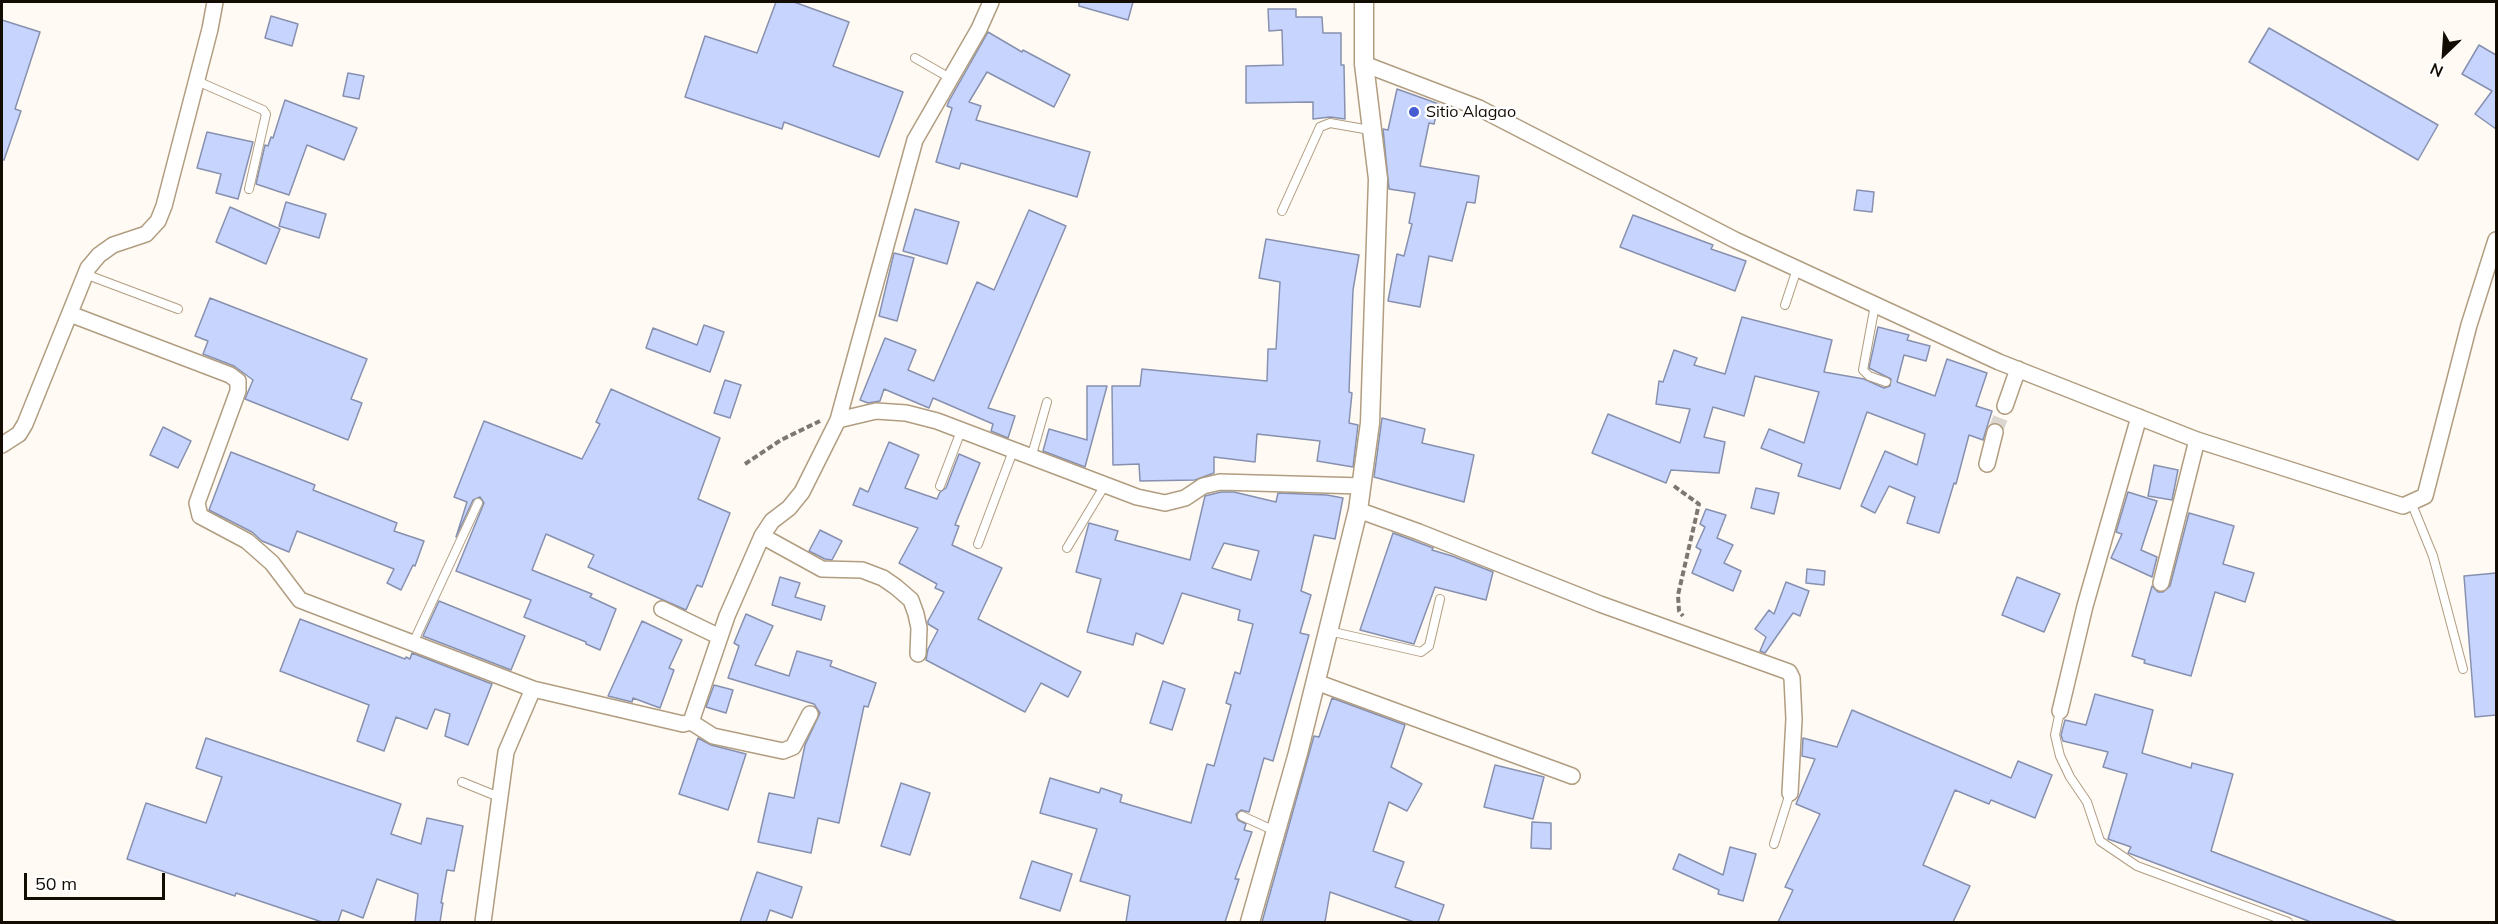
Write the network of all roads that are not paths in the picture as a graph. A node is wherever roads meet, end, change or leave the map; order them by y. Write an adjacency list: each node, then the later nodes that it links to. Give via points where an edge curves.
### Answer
1 (215, 2): 7 (street)
2 (991, 2): 6 (street)
3 (1364, 2): 5 (street)
4 (915, 58): 6 (lane)
5 (1364, 64): 8 (street); 12 (street, via 1479,108)
6 (950, 78): 23 (street, via 915,140 907,164)
7 (197, 81): 9 (lane, via 266,114); 13 (street, via 158,221 146,234 113,245 99,255)
8 (1372, 130): 10 (lane, via 1324,124); 33 (street, via 1378,179 1370,423)
9 (249, 189)
10 (1282, 211)
11 (2496, 240): 34 (street, via 2469,325 2425,496)
12 (1797, 269): 14 (lane); 15 (street)
13 (85, 274): 16 (lane); 17 (street)
14 (1785, 305)
15 (1875, 305): 18 (street); 19 (lane, via 1863,370)
16 (178, 309)
17 (70, 314): 27 (street, via 26,424); 45 (street, via 238,381 238,391 197,504 200,516 248,541 272,563 300,600)
18 (2018, 369): 21 (street); 22 (street)
19 (1886, 382)
20 (1047, 402): 29 (lane)
21 (2005, 406)
22 (2139, 417): 26 (street); 50 (street, via 2085,606)
23 (838, 420): 24 (street, via 876,411 906,413); 37 (street, via 802,492)
24 (961, 431): 28 (street); 32 (lane)
25 (1995, 432): 30 (street)
26 (2197, 440): 34 (street, via 2403,506); 40 (street)
27 (2, 445)
28 (1013, 451): 29 (street); 38 (lane)
29 (1031, 458): 31 (street)
30 (1987, 464)
31 (1105, 485): 33 (street, via 1165,503 1220,482); 39 (lane)
32 (940, 486)
33 (1362, 486): 36 (street)
34 (2411, 502): 47 (lane, via 2433,556)
35 (478, 503): 45 (lane)
36 (1358, 510): 43 (street); 55 (street, via 1789,672 1794,719)
37 (762, 536): 44 (street); 46 (street, via 822,569 862,570 896,587 911,600 916,614)
38 (978, 544)
39 (1067, 548)
40 (2161, 583)
41 (1440, 598): 43 (lane, via 1428,646 1421,652)
42 (662, 609): 44 (street)
43 (1328, 631): 48 (street)
44 (720, 637): 52 (street)
45 (413, 643): 49 (street)
46 (918, 654)
47 (2463, 669)
48 (1316, 682): 53 (street); 58 (street)
49 (533, 689): 52 (street, via 683,724); 56 (street, via 506,752)
50 (2060, 711): 62 (lane, via 2055,735 2060,756 2087,802 2100,841 2137,866)
51 (810, 714): 52 (street, via 793,747 783,751 714,736)
52 (691, 722)
53 (1572, 776)
54 (462, 782): 56 (lane)
55 (1790, 793): 59 (lane)
56 (500, 797): 60 (street)
57 (1242, 816): 58 (lane)
58 (1276, 832): 61 (street)
59 (1774, 844)
60 (483, 922)
61 (1250, 922)
62 (2288, 922)

